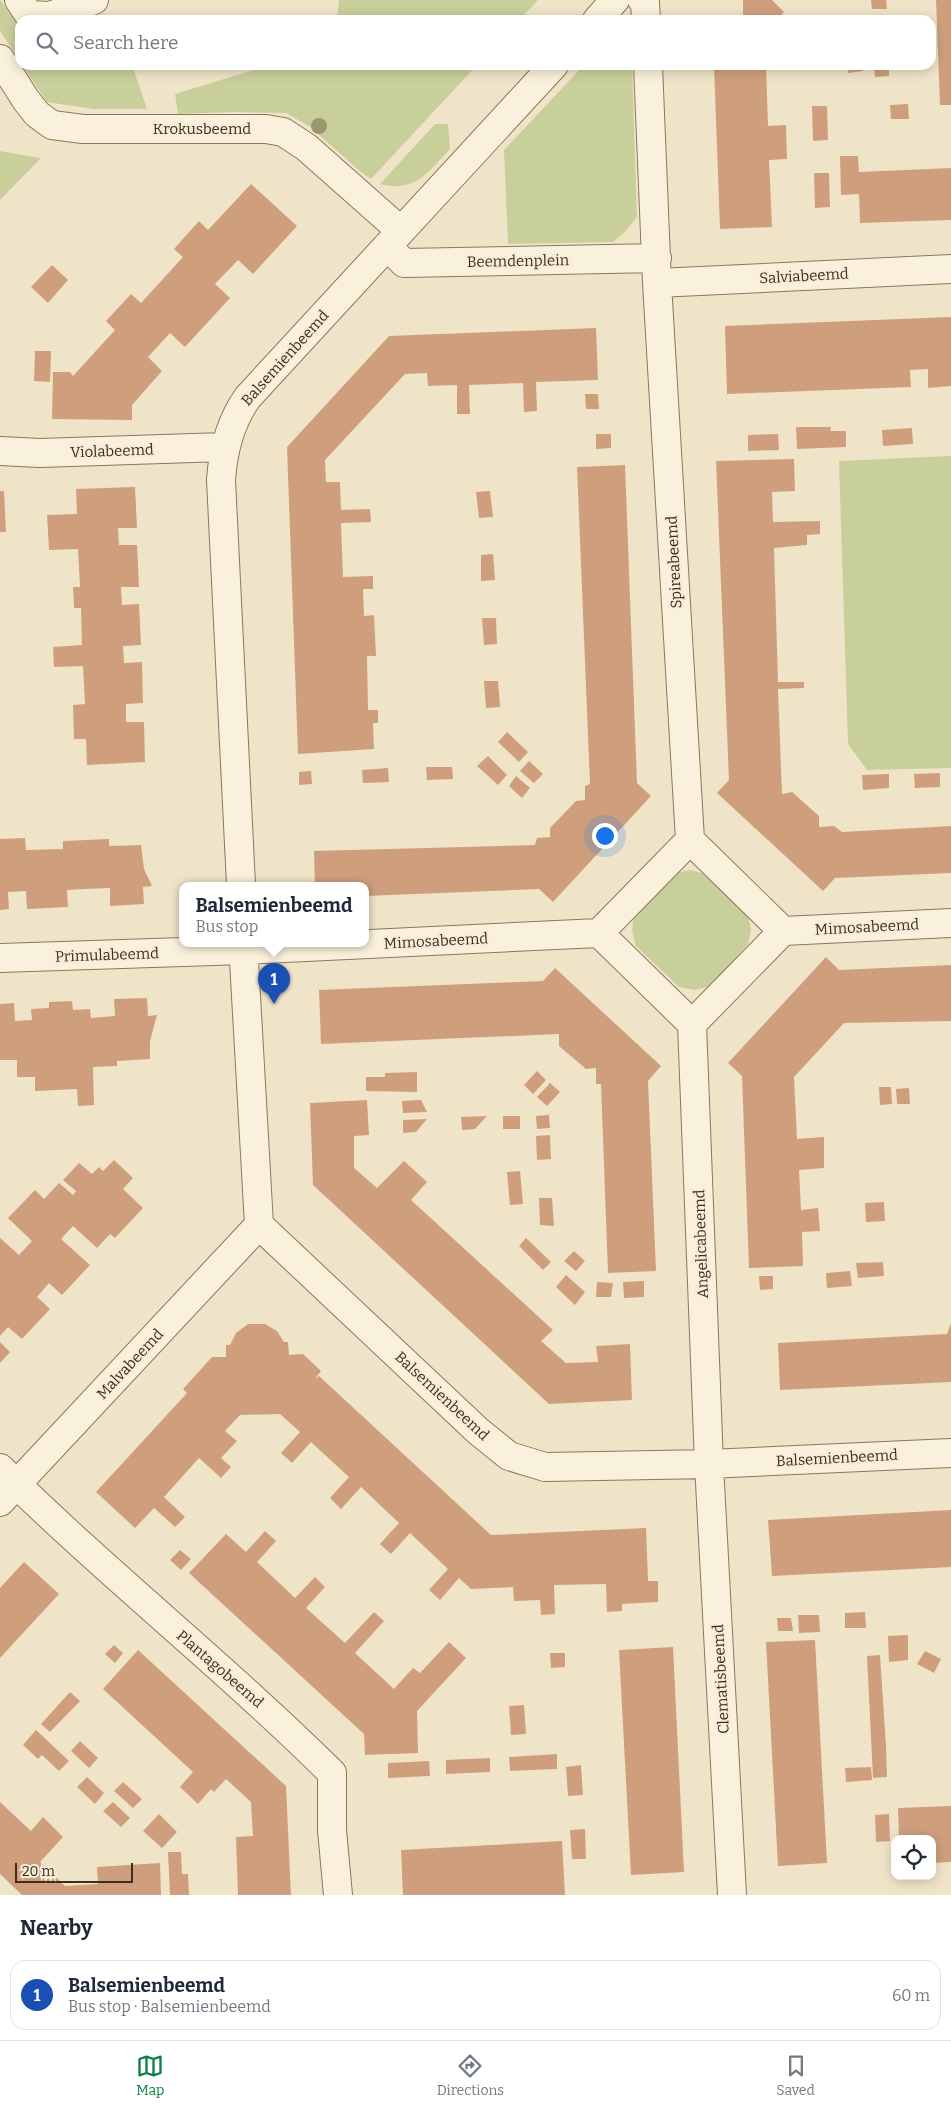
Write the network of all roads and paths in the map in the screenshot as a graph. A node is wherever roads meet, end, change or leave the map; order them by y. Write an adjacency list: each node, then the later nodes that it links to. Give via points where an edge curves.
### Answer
1 (19, 0): 5 (street)
2 (94, 0): 6 (street)
3 (615, 0): 7 (street)
4 (642, 0): 8 (street)
5 (29, 15)
6 (53, 15)
7 (602, 15)
8 (646, 15)
9 (0, 59): 12 (street, Krokusbeemd, via 26,100 52,126 83,129 266,129 283,132 306,147)
10 (549, 70): 12 (street, Balsemienbeemd)
11 (648, 70): 14 (street)
12 (394, 239): 14 (street, Beemdenplein, via 404,263); 15 (street, Balsemienbeemd, via 248,398)
13 (951, 269): 14 (street, Salviabeemd)
14 (657, 270): 17 (street, Spireabeemd)
15 (224, 448): 16 (street, Violabeemd, via 40,453); 18 (street, Balsemienbeemd, via 222,480)
16 (0, 451)
17 (690, 840): 20 (street); 21 (street)
18 (240, 882)
19 (951, 923): 20 (street, Mimosabeemd)
20 (783, 931): 26 (street)
21 (599, 933): 22 (street, Mimosabeemd); 26 (street)
22 (369, 941)
23 (223, 947): 25 (street, Primulabeemd)
24 (243, 947): 27 (street)
25 (0, 958)
26 (692, 1024): 29 (street, Angelicabeemd)
27 (259, 1225): 29 (street, Balsemienbeemd, via 478,1431 509,1456 544,1467); 30 (street, Malvabeemd)
28 (951, 1453): 29 (street, Balsemienbeemd)
29 (709, 1464): 32 (street, Clematisbeemd)
30 (6, 1485): 31 (street, Plantagobeemd, via 93,1557 292,1733 332,1773 332,1830)
31 (338, 1895)
32 (732, 1895)

